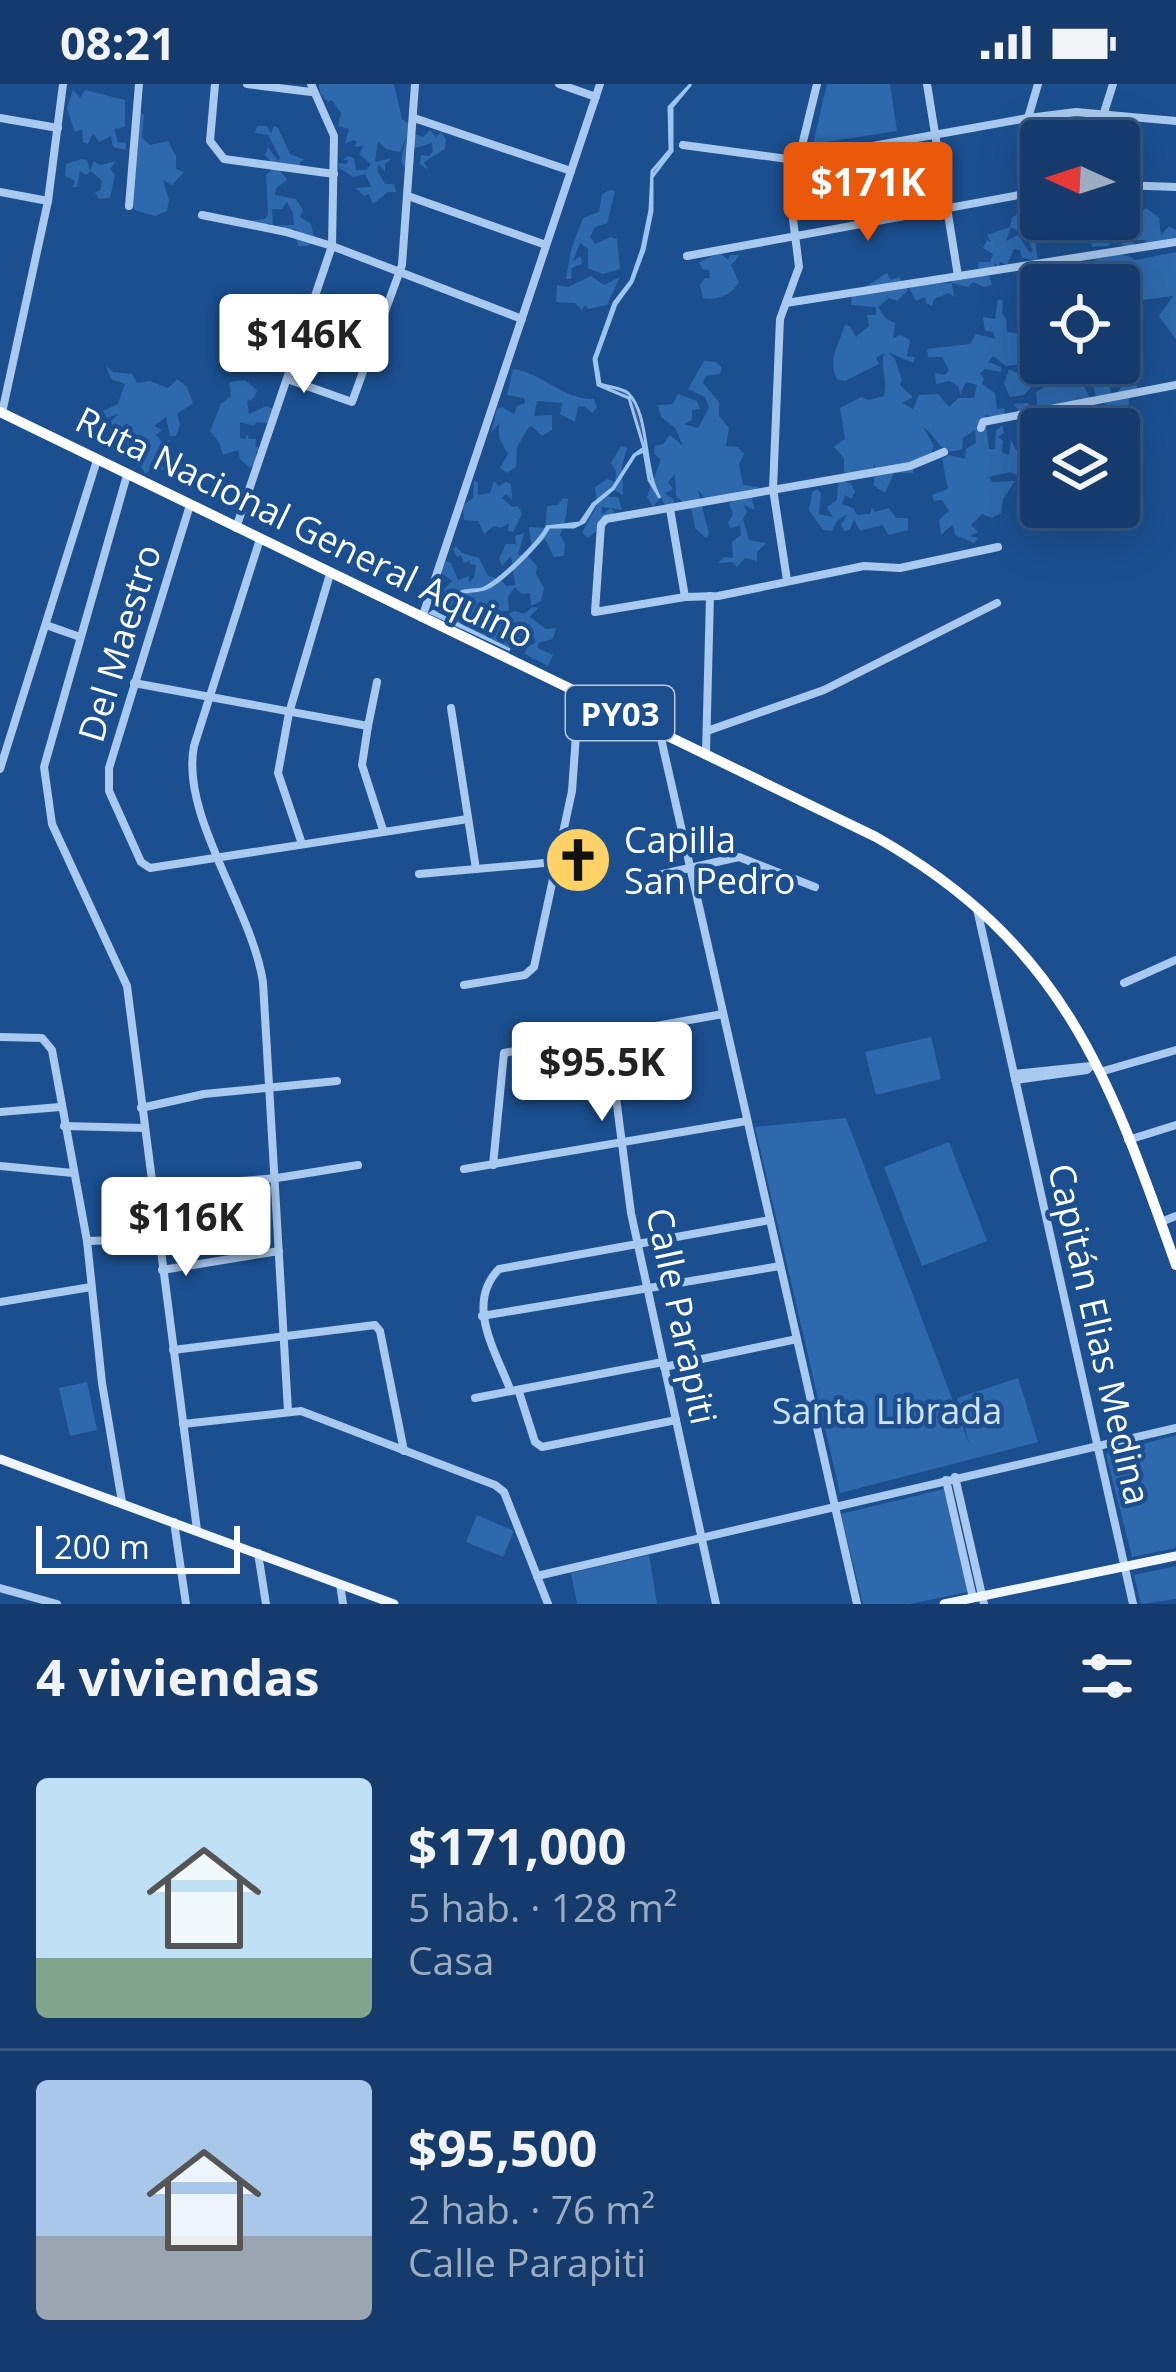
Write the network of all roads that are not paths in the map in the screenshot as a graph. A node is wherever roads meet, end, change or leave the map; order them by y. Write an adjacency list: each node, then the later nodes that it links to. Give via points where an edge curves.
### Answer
1 (63, 84): 20 (street)
2 (140, 84): 32 (street)
3 (214, 84): 25 (street, via 210,141 224,159)
4 (247, 84): 12 (street)
5 (415, 84): 16 (street)
6 (559, 84): 13 (street)
7 (600, 84): 13 (street)
8 (817, 84): 23 (street)
9 (928, 84): 21 (street)
10 (1038, 84): 17 (street)
11 (1113, 84): 14 (street)
12 (311, 88): 25 (street, via 332,127)
13 (596, 98): 24 (street)
14 (1101, 113): 17 (street); 18 (street); 19 (street)
15 (0, 118): 20 (street)
16 (414, 118): 24 (street); 30 (street)
17 (1028, 118): 21 (street)
18 (1175, 118)
19 (1100, 120)
20 (58, 128): 31 (street)
21 (936, 133): 23 (street); 33 (street)
22 (682, 145): 23 (street)
23 (795, 160): 35 (street)
24 (571, 171): 37 (street)
25 (334, 174): 38 (street)
26 (1140, 185): 27 (street)
27 (1176, 187)
28 (0, 192): 31 (street)
29 (1020, 195): 33 (street)
30 (408, 196): 37 (street); 40 (street)
31 (48, 201): 46 (street)
32 (129, 206)
33 (947, 207): 35 (street); 41 (street)
34 (202, 215): 38 (street)
35 (795, 236): 39 (street); 42 (street, via 799,267)
36 (1176, 242): 41 (street)
37 (547, 245): 43 (street)
38 (332, 247): 40 (street); 44 (street)
39 (687, 256)
40 (400, 273): 43 (street); 44 (street, via 352,402)
41 (958, 276): 42 (street)
42 (785, 303): 51 (street)
43 (522, 319): 62 (street)
44 (287, 380): 54 (street)
45 (1176, 385): 47 (street)
46 (1, 413): 49 (highway, Ruta Nacional General Aquino / PY03)
47 (981, 428)
48 (944, 452): 51 (street, via 910,466)
49 (97, 460): 50 (highway, Ruta Nacional General Aquino / PY03); 63 (street)
50 (127, 475): 52 (highway, Ruta Nacional General Aquino / PY03); 64 (street)
51 (773, 489): 53 (street); 58 (street)
52 (190, 506): 54 (highway, Ruta Nacional General Aquino / PY03); 66 (street, Del Maestro)
53 (670, 508): 60 (street); 60 (street, via 601,525 594,610)
54 (236, 528): 55 (highway, Ruta Nacional General Aquino / PY03)
55 (260, 539): 57 (highway, Ruta Nacional General Aquino / PY03); 68 (street)
56 (998, 547): 58 (street)
57 (330, 574): 62 (highway, Ruta Nacional General Aquino / PY03); 70 (street)
58 (787, 580): 59 (street)
59 (710, 596): 60 (street); 72 (street)
60 (685, 597)
61 (997, 603): 72 (street, via 824,690)
62 (422, 618): 67 (highway, Ruta Nacional General Aquino / PY03)
63 (46, 625): 64 (street); 75 (street)
64 (80, 637): 99 (street, via 44,788 52,824 128,986)
65 (377, 682): 71 (street)
66 (134, 683): 68 (street); 79 (street, Del Maestro, via 107,779 142,862 150,868)
67 (579, 693): 73 (highway, Ruta Nacional General Aquino / PY03); 80 (street, via 572,791)
68 (212, 696): 70 (street); 79 (street, via 191,776)
69 (451, 709): 76 (street)
70 (289, 713): 71 (street); 78 (street, via 278,773)
71 (368, 726): 77 (street, via 362,765)
72 (707, 731): 74 (street)
73 (659, 732): 74 (highway, Ruta Nacional General Aquino / PY03); 81 (street)
74 (706, 753): 86 (highway, Ruta Nacional General Aquino / PY03, via 884,842)
75 (0, 769)
76 (468, 819): 77 (street); 82 (street)
77 (383, 830): 78 (street)
78 (302, 844): 79 (street)
79 (220, 858): 97 (street, via 260,962)
80 (555, 862): 82 (street); 89 (street, via 534,967)
81 (690, 867): 84 (street); 85 (street, via 739,856); 90 (street)
82 (476, 869): 83 (street)
83 (419, 874)
84 (658, 875)
85 (815, 887)
86 (976, 905): 94 (highway, Ruta Nacional General Aquino / PY03, via 1047,980); 95 (street, Capitán Elias Medina)
87 (1176, 960): 88 (street)
88 (1124, 982)
89 (464, 985)
90 (723, 1014): 91 (street); 101 (street)
91 (608, 1036): 106 (street, Calle Parapiti); 107 (street, via 504,1053)
92 (0, 1037): 98 (street, via 42,1038 52,1050)
93 (1176, 1050): 94 (street)
94 (1093, 1067): 95 (street); 105 (highway, Ruta Nacional General Aquino / PY03)
95 (1014, 1077): 138 (street, Capitán Elias Medina)
96 (337, 1081): 97 (street)
97 (269, 1088): 99 (street); 112 (street)
98 (60, 1107): 100 (street); 103 (street)
99 (141, 1108): 104 (street)
100 (0, 1112)
101 (747, 1121): 106 (street); 115 (street)
102 (1176, 1124): 105 (street)
103 (64, 1126): 104 (street); 111 (street)
104 (144, 1128): 113 (street)
105 (1129, 1140): 116 (highway, Ruta Nacional General Aquino / PY03)
106 (622, 1143): 107 (street); 119 (street, Calle Parapiti)
107 (493, 1165): 110 (street)
108 (0, 1166): 111 (street)
109 (358, 1166): 112 (street)
110 (464, 1169)
111 (74, 1173): 118 (street)
112 (277, 1178): 113 (street); 120 (street)
113 (152, 1189): 117 (street)
114 (1176, 1216): 116 (street)
115 (770, 1220): 119 (street); 122 (street)
116 (1161, 1222): 121 (highway, Ruta Nacional General Aquino / PY03)
117 (158, 1239): 118 (street); 123 (street)
118 (87, 1241): 124 (street)
119 (637, 1243): 125 (street, Calle Parapiti); 127 (street, via 500,1269 484,1293)
120 (279, 1251): 123 (street); 128 (street)
121 (1176, 1265)
122 (780, 1266): 125 (street); 129 (street)
123 (163, 1270): 130 (street)
124 (91, 1287): 126 (street); 142 (street)
125 (647, 1288): 127 (street); 131 (street, Calle Parapiti)
126 (0, 1302)
127 (482, 1316): 132 (street)
128 (284, 1335): 130 (street); 134 (street); 139 (street, via 375,1325)
129 (797, 1340): 131 (street); 143 (street)
130 (173, 1350): 136 (street)
131 (664, 1365): 132 (street); 135 (street, Calle Parapiti)
132 (514, 1390): 133 (street); 135 (street, via 542,1447)
133 (475, 1398)
134 (288, 1411): 136 (street); 139 (street)
135 (676, 1420): 146 (street, Calle Parapiti)
136 (183, 1424): 145 (street)
137 (1176, 1428): 138 (street)
138 (1098, 1448): 141 (street); 149 (street, Capitán Elias Medina)
139 (404, 1450): 150 (street, via 504,1492)
140 (0, 1459): 142 (main road)
141 (950, 1479): 143 (street); 153 (street)
142 (122, 1502): 144 (main road)
143 (834, 1506): 146 (street); 161 (street)
144 (174, 1522): 145 (main road); 155 (street)
145 (197, 1530): 147 (main road)
146 (701, 1538): 150 (street); 160 (street, Calle Parapiti)
147 (258, 1553): 151 (main road); 156 (street)
148 (1176, 1556): 149 (main road)
149 (1126, 1566): 153 (main road); 163 (street, Capitán Elias Medina)
150 (537, 1576): 159 (street)
151 (340, 1584): 157 (street); 158 (main road)
152 (0, 1588): 154 (street)
153 (980, 1600): 162 (main road)
154 (57, 1604)
155 (186, 1604)
156 (266, 1604)
157 (343, 1604)
158 (394, 1604)
159 (548, 1604)
160 (716, 1604)
161 (856, 1604)
162 (944, 1604)
163 (1133, 1604)

